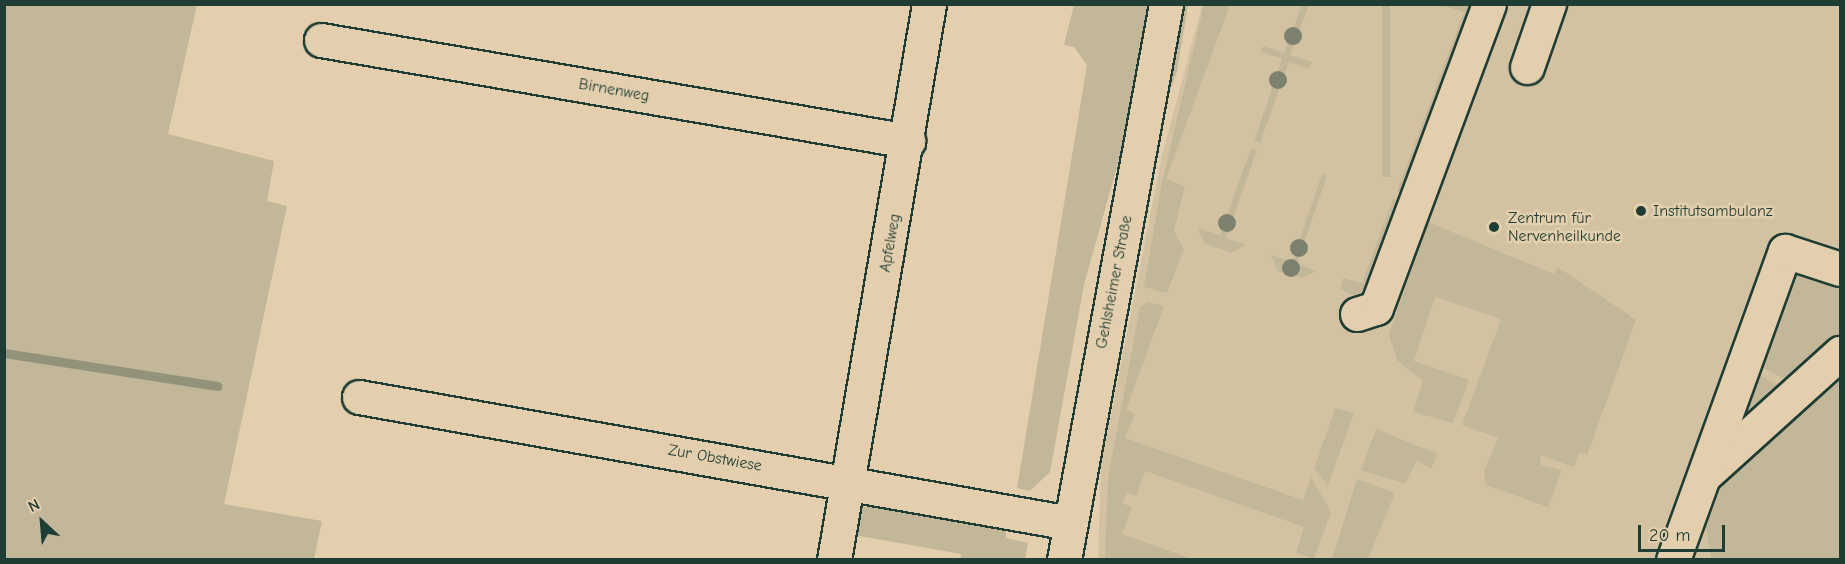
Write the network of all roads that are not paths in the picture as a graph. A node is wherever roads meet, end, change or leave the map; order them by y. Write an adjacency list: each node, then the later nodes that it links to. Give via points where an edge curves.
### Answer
1 (929, 4): 7 (street, Apfelweg)
2 (1166, 4): 15 (street, Gehlsheimer Straße)
3 (1489, 4): 9 (street, via 1376,308)
4 (1549, 4): 6 (street)
5 (321, 40): 7 (street, Birnenweg)
6 (1527, 66)
7 (908, 141): 13 (street, Apfelweg)
8 (1840, 269): 12 (street, via 1785,250)
9 (1357, 314)
10 (1840, 353): 12 (street)
11 (359, 397): 13 (street, Zur Obstwiese)
12 (1705, 475): 14 (street)
13 (848, 482): 15 (street, Zur Obstwiese); 16 (street, Apfelweg)
14 (1691, 514): 18 (street); 19 (street)
15 (1070, 523): 17 (street, Gehlsheimer Straße)
16 (834, 560)
17 (1065, 560)
18 (1673, 560)
19 (1699, 560)

